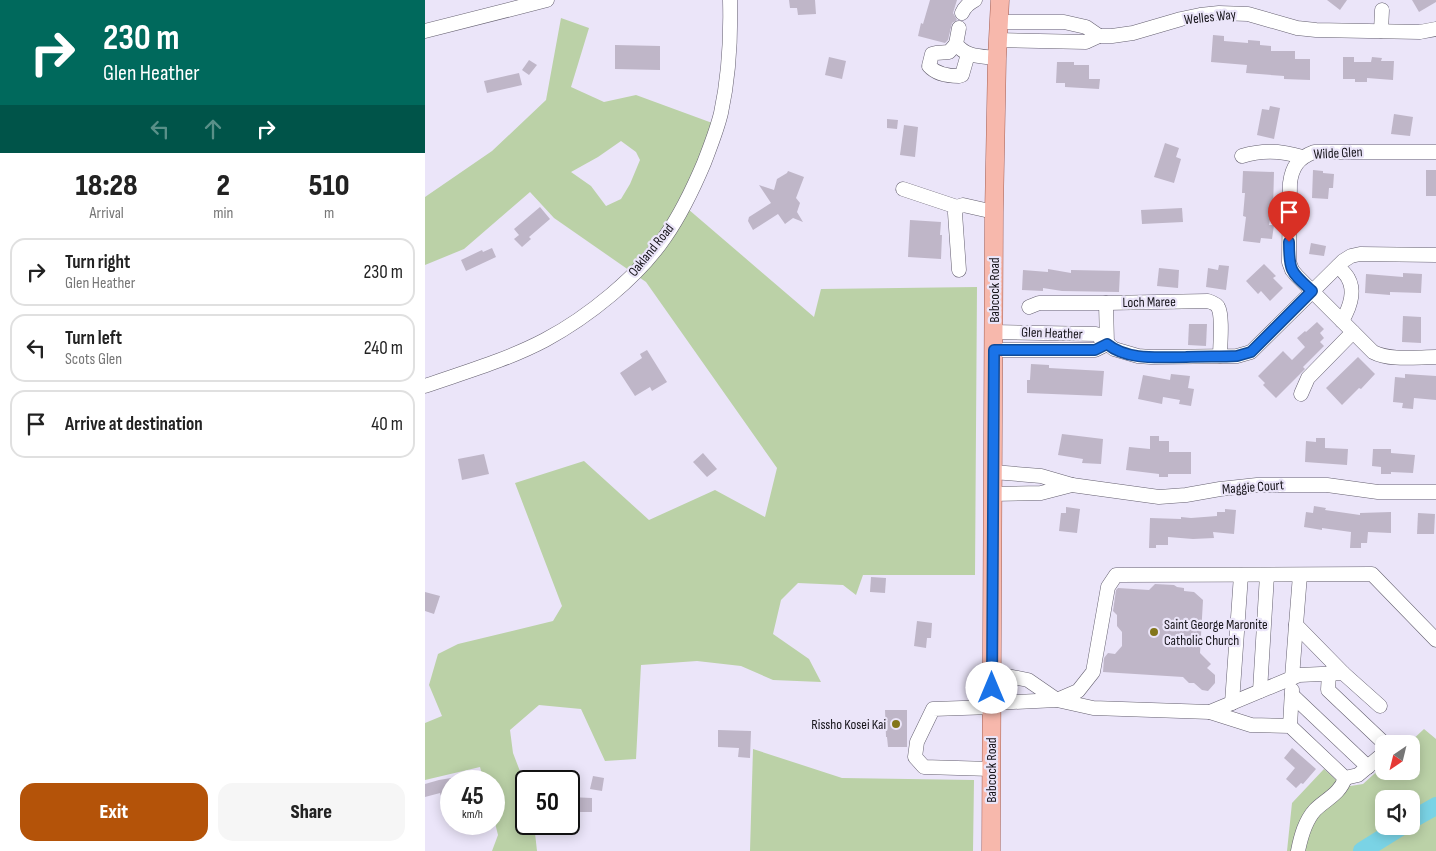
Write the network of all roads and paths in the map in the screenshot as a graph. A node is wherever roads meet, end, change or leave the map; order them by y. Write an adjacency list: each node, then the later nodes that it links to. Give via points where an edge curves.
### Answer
1 (547, 0): 10 (street)
2 (730, 0): 36 (street, Oakland Road, via 729,55 721,114 698,176 664,238 614,292 546,340)
3 (975, 0): 6 (street)
4 (996, 0): 7 (main road, Babcock Road)
5 (1382, 10): 11 (street)
6 (962, 13)
7 (999, 22): 12 (street, via 1064,22 1086,27); 13 (main road, Babcock Road)
8 (959, 28): 14 (street)
9 (1436, 29): 11 (street, Welles Way)
10 (425, 30)
11 (1381, 31): 12 (street, Welles Way, via 1297,28 1234,13 1200,15 1133,33)
12 (1099, 36): 13 (street, Welles Way, via 1086,42)
13 (999, 40): 16 (main road, Babcock Road)
14 (957, 44): 15 (street); 15 (street, via 949,52 932,54 931,69 962,75)
15 (968, 54): 16 (street)
16 (997, 58): 22 (main road, Babcock Road)
17 (1436, 152): 19 (street, Wilde Glen, via 1314,152)
18 (1242, 156): 19 (street, Wilde Glen, via 1254,152 1289,153)
19 (1302, 157): 26 (street, via 1291,172 1289,262 1292,270)
20 (903, 190): 21 (street)
21 (957, 207): 22 (street, via 963,205); 25 (street)
22 (994, 212): 30 (main road, Babcock Road)
23 (1436, 255): 24 (street, Glen Heather, via 1360,254 1351,256)
24 (1338, 266): 26 (street, Glen Heather); 29 (street, via 1349,279 1351,292 1349,308)
25 (959, 270)
26 (1312, 291): 29 (street); 34 (street, Glen Heather, via 1251,352)
27 (1106, 303): 28 (street, Loch Maree, via 1039,303); 32 (street); 34 (street, Loch Maree, via 1214,303 1221,321)
28 (1029, 307)
29 (1342, 321): 31 (street)
30 (994, 332): 32 (street, Glen Heather, via 1096,334); 33 (main road, Babcock Road)
31 (1353, 332): 35 (street, via 1379,355); 37 (street, via 1308,378)
32 (1107, 344): 33 (street, Glen Heather, via 1095,350); 34 (street, Glen Heather, via 1114,350 1138,356)
33 (994, 350): 38 (main road, Babcock Road)
34 (1220, 356)
35 (1436, 358)
36 (425, 386)
37 (1301, 394)
38 (993, 472): 39 (street, Maggie Court, via 1041,476); 41 (main road, Babcock Road)
39 (1072, 485): 40 (street, Maggie Court, via 1159,497 1257,485 1327,485 1378,492); 41 (street, Maggie Court, via 1041,493)
40 (1436, 492)
41 (993, 494): 47 (main road, Babcock Road)
42 (1241, 575): 43 (street); 53 (street, via 1116,575 1108,587 1093,672 1078,691); 54 (street)
43 (1267, 575): 44 (street); 51 (street)
44 (1300, 575): 45 (street); 46 (street, via 1372,574)
45 (1296, 625): 48 (street); 50 (street)
46 (1436, 640)
47 (992, 672): 53 (street, via 1028,680); 55 (main road, Babcock Road)
48 (1343, 673): 49 (street); 56 (street)
49 (1329, 674): 50 (street, via 1299,675); 59 (street, via 1328,690)
50 (1290, 679): 51 (street); 52 (street)
51 (1260, 691): 54 (street)
52 (1292, 695): 58 (street); 61 (street)
53 (1057, 700): 55 (street); 57 (street, via 1093,708)
54 (1232, 703): 57 (street)
55 (992, 705): 62 (main road, Babcock Road); 62 (street, via 933,709 917,742 915,757 924,767)
56 (1380, 706)
57 (1210, 712): 58 (street, via 1251,725)
58 (1290, 726): 63 (street)
59 (1376, 735)
60 (1375, 761): 61 (street)
61 (1368, 766): 63 (street, via 1357,775)
62 (991, 769): 64 (main road, Babcock Road)
63 (1345, 778): 65 (street, via 1342,786 1308,819)
64 (991, 851)
65 (1299, 851)

